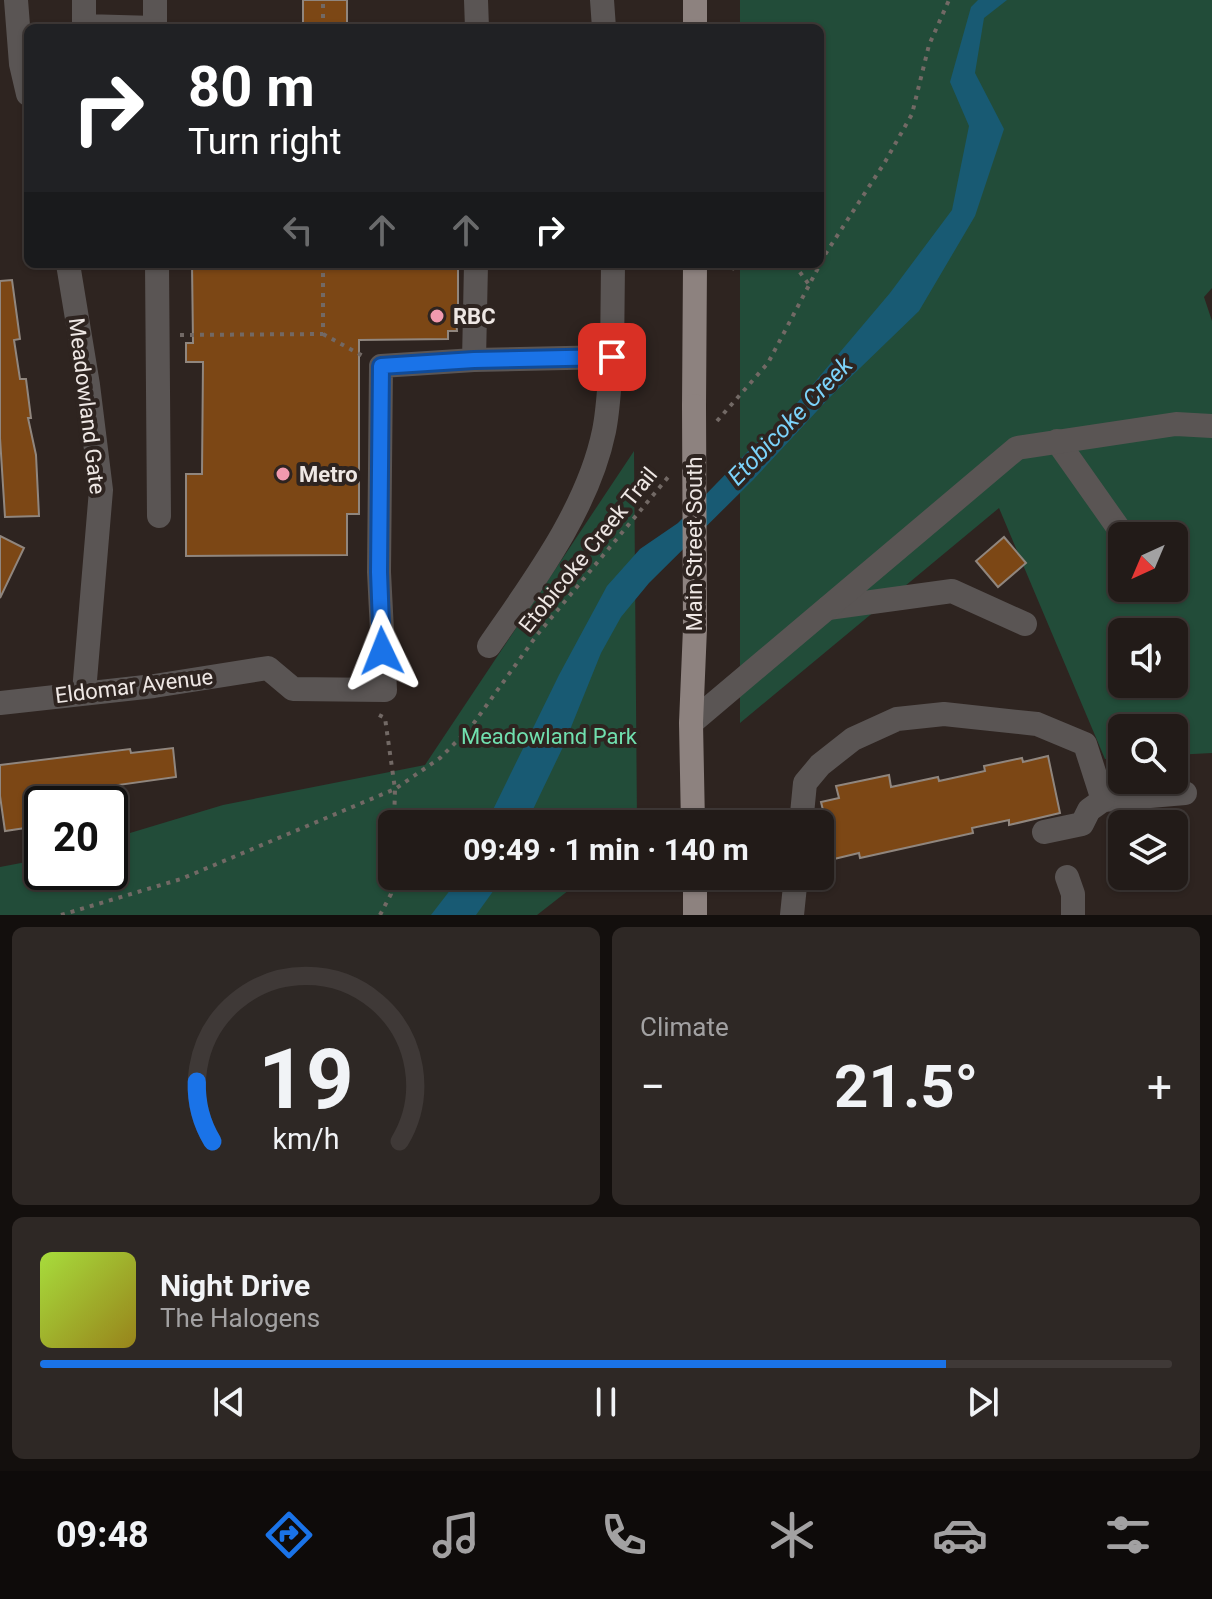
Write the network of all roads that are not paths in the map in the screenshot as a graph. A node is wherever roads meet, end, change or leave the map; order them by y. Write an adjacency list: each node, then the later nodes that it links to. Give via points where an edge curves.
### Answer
1 (16, 0): 12 (street)
2 (84, 0): 7 (street)
3 (155, 0): 8 (street)
4 (476, 0): 9 (street)
5 (602, 0): 10 (street)
6 (695, 0): 11 (main road)
7 (84, 24)
8 (155, 24)
9 (477, 24)
10 (604, 24)
11 (695, 24)
12 (24, 77)
13 (69, 268): 27 (street, Meadowland Gate, via 101,490)
14 (476, 268): 19 (street)
15 (613, 268): 18 (street)
16 (695, 268): 29 (main road, Main Street South, bridge)
17 (157, 276): 22 (street)
18 (612, 357): 19 (street); 26 (street, via 604,432 579,504)
19 (474, 360): 27 (street, Eldomar Avenue, via 381,366 379,572 385,690 293,689 268,668)
20 (1212, 426): 21 (street, via 1176,424)
21 (1057, 441): 23 (street); 24 (street, via 1017,448)
22 (159, 516)
23 (1114, 522)
24 (828, 608): 25 (street, via 952,591); 29 (street)
25 (1025, 624)
26 (489, 646)
27 (84, 692): 28 (street, Eldomar Avenue)
28 (0, 703)
29 (691, 723): 32 (main road, Main Street South)
30 (1173, 794): 31 (street)
31 (1103, 800): 33 (street, via 1085,744 1037,724 944,714 897,719 853,739 805,783); 34 (street, via 1082,824)
32 (693, 810)
33 (802, 810)
34 (1044, 832)
35 (1067, 877): 40 (street)
36 (695, 890): 38 (main road)
37 (795, 890): 39 (street)
38 (695, 915)
39 (792, 915)
40 (1073, 915)

